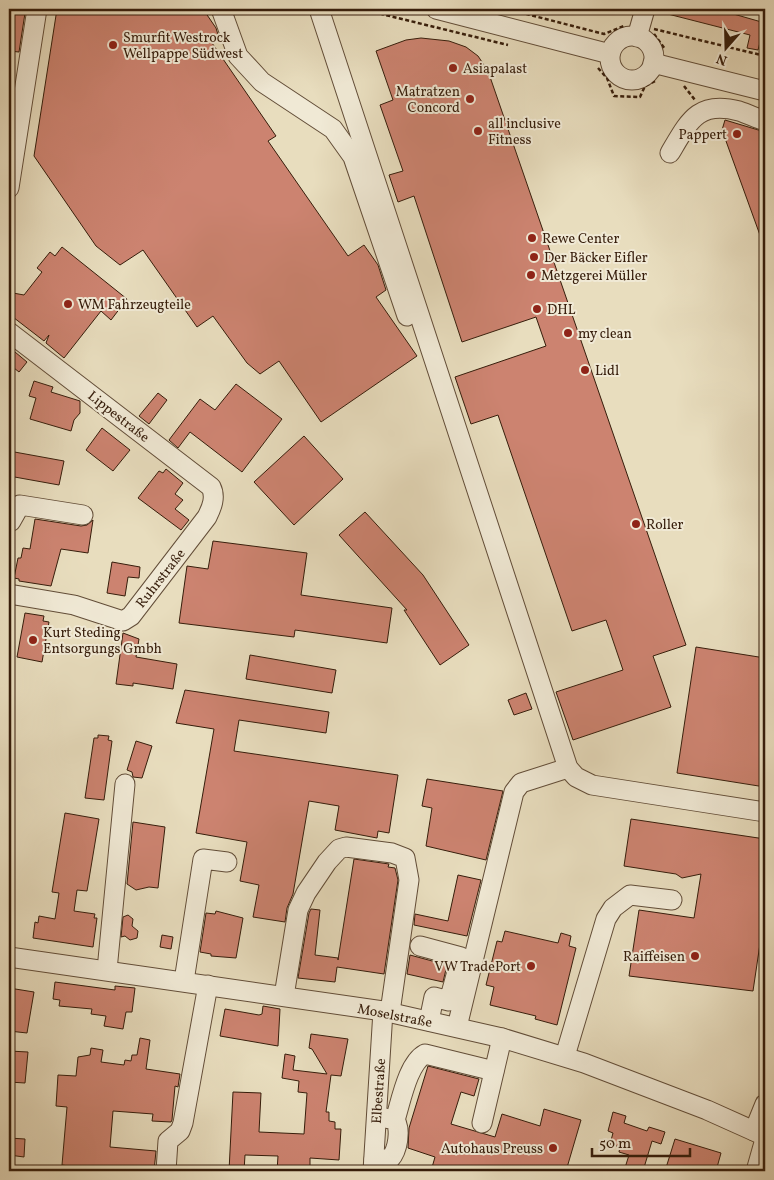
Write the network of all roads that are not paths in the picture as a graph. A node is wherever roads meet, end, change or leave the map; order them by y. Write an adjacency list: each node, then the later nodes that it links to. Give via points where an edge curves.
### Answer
1 (37, 9): 11 (street)
2 (221, 9): 13 (street, via 238,56 262,82 333,129 353,157)
3 (319, 9): 18 (street)
4 (436, 9): 6 (street)
5 (644, 25): 6 (street, via 613,47); 7 (street, via 651,47)
6 (610, 54): 7 (street, via 615,72 633,80 646,75)
7 (660, 57): 8 (street)
8 (765, 90)
9 (765, 121): 10 (street, via 727,108 709,108 690,120)
10 (670, 153)
11 (9, 188)
12 (9, 332): 14 (street, Lippestraße, via 211,487 214,493)
13 (423, 364)
14 (211, 509): 17 (street, Ruhrstraße, via 131,616 123,621 74,605)
15 (83, 515): 16 (street, via 20,505)
16 (9, 521)
17 (9, 594)
18 (568, 768): 20 (street, via 576,777 592,785); 31 (street, via 521,783 514,792)
19 (125, 784): 25 (street)
20 (765, 812)
21 (227, 862): 26 (street, via 203,859)
22 (672, 900): 33 (street, via 630,895 613,908 606,919)
23 (420, 946): 30 (street, via 461,957 449,1001 434,997)
24 (9, 957): 25 (street, Moselstraße)
25 (107, 970): 26 (street, Moselstraße)
26 (184, 981): 27 (street, Moselstraße)
27 (208, 985): 28 (street, Moselstraße); 41 (street, via 184,1123 180,1132 168,1141)
28 (284, 996): 29 (street, Moselstraße); 29 (street, Elbestraße, via 298,910 328,862 339,849 346,847 392,853 405,858 409,880)
29 (387, 1012): 30 (street, Moselstraße); 36 (street, Elbestraße)
30 (429, 1021): 31 (street, Moselstraße)
31 (458, 1027): 32 (street, Moselstraße)
32 (502, 1038): 33 (street, Moselstraße); 34 (street)
33 (564, 1056): 39 (street, Moselstraße, via 707,1110)
34 (494, 1072): 37 (street, via 425,1054 412,1068); 38 (street)
35 (765, 1104): 39 (street)
36 (376, 1116): 37 (street); 40 (street, Elbestraße)
37 (395, 1120): 40 (street, via 398,1126 396,1153)
38 (482, 1123)
39 (761, 1136): 42 (street)
40 (374, 1165)
41 (166, 1171)
42 (756, 1171)

